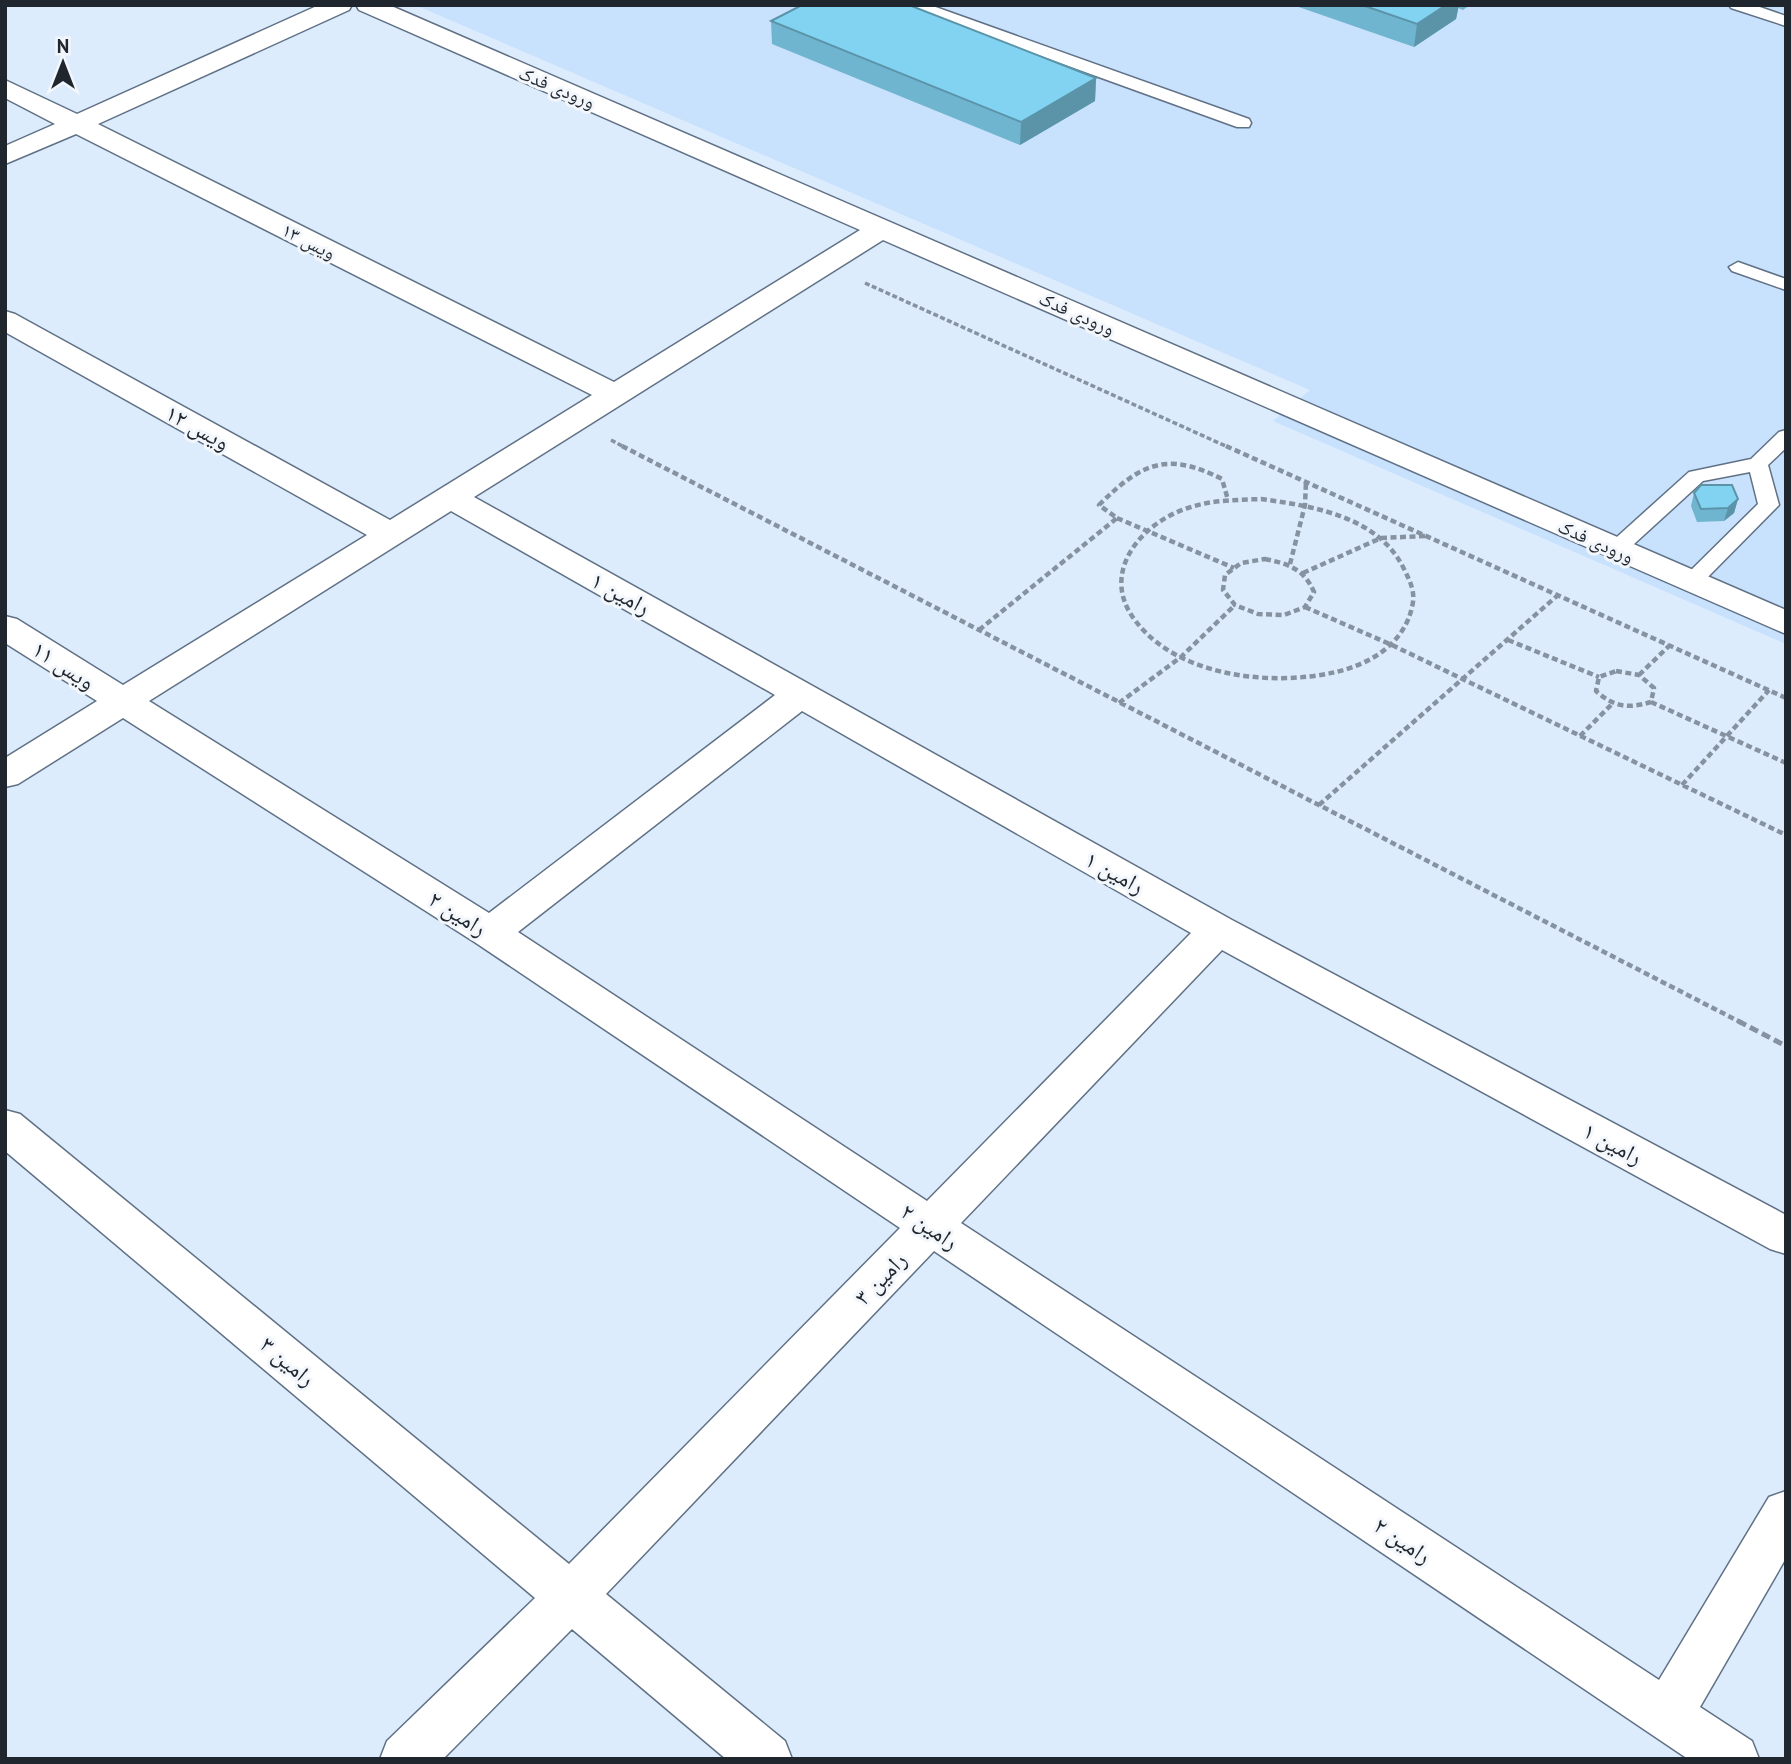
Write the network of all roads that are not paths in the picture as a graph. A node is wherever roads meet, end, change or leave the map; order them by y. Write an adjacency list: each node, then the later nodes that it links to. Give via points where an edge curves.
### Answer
1 (340, 5): 8 (street)
2 (368, 5): 10 (street, ورودی فدک)
3 (914, 5): 7 (lane)
4 (1737, 5): 5 (lane)
5 (1786, 21)
6 (5, 88): 8 (street, ویس ۱۳)
7 (1244, 123)
8 (75, 124): 9 (street); 14 (street, ویس ۱۳)
9 (5, 156)
10 (881, 228): 14 (street); 19 (street, ورودی فدک)
11 (1738, 267): 12 (lane)
12 (1786, 285)
13 (5, 320): 18 (street, ویس ۱۲)
14 (614, 394): 17 (street)
15 (1786, 436): 16 (lane)
16 (1758, 464): 19 (lane, via 1696,476); 20 (lane, via 1769,505)
17 (450, 497): 18 (street); 23 (street, رامین ۱)
18 (390, 534): 24 (street)
19 (1615, 550): 20 (street, ورودی فدک)
20 (1690, 582): 21 (street, ورودی فدک)
21 (1786, 623)
22 (5, 627): 24 (street, ویس ۱۱)
23 (800, 694): 26 (street, رامین ۱); 27 (street)
24 (122, 703): 25 (street); 27 (street, رامین ۲)
25 (5, 775)
26 (1218, 930): 29 (street, رامین ۳); 30 (street, رامین ۱)
27 (490, 933): 29 (street, رامین ۲)
28 (5, 1126): 32 (street, رامین ۳)
29 (930, 1226): 32 (street, رامین ۳); 33 (street, رامین ۲)
30 (1786, 1236)
31 (1786, 1512): 33 (street)
32 (570, 1596): 34 (street, رامین ۳); 35 (street, رامین ۳)
33 (1667, 1715): 36 (street, رامین ۲)
34 (406, 1759)
35 (766, 1759)
36 (1733, 1759)

